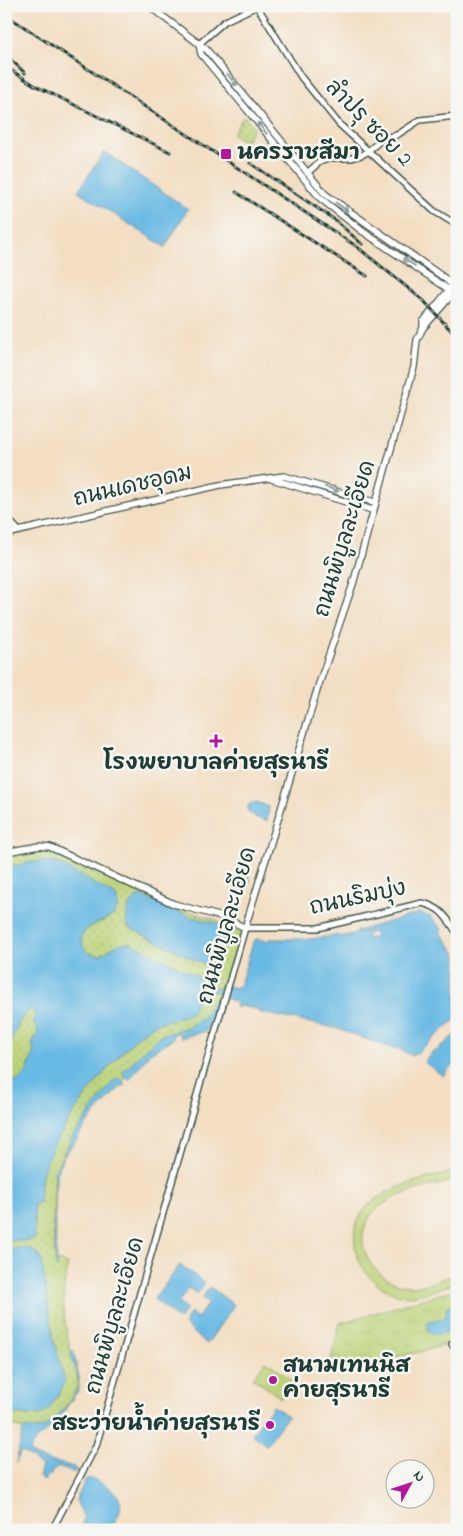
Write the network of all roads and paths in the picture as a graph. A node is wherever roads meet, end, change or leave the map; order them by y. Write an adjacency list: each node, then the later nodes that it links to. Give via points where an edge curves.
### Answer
1 (149, 6): 3 (main road)
2 (257, 6): 3 (street, via 225,21); 5 (street, ลำปรุ ซอย 2, via 307,85 339,124)
3 (199, 44): 6 (main road, via 218,62)
4 (457, 116): 5 (street, via 420,120 398,135 384,138)
5 (369, 150): 6 (street, via 358,157 329,158); 8 (street, ลำปรุ ซอย 2, via 434,211)
6 (306, 176): 7 (main road, one-way to 7); 9 (main road, via 320,198)
7 (366, 224): 9 (main road); 10 (main road, via 443,277)
8 (457, 225)
9 (362, 231): 10 (main road, one-way to 9)
10 (453, 291): 14 (main road, ถนนพิบูลละเอียด, via 423,322 414,367)
11 (268, 478): 12 (main road, ถนนเดชอุดม, via 284,476); 13 (main road, ถนนเดชอุดม); 17 (main road, ถนนเดชอุดม, via 220,485)
12 (315, 483): 13 (main road); 14 (main road, ถนนเดชอุดม, one-way to 14)
13 (312, 491): 15 (main road, ถนนเดชอุดม)
14 (374, 502): 15 (main road, ถนนพิบูลละเอียด)
15 (372, 510): 20 (main road, ถนนพิบูลละเอียด, via 353,584 318,687)
16 (6, 517): 17 (street)
17 (19, 531): 18 (main road, ถนนเดชอุดม)
18 (6, 534)
19 (6, 852): 20 (main road, ถนนริมบุ่ง, via 50,847 174,904)
20 (246, 926): 21 (street, ถนนริมบุ่ง, via 318,928 422,902 444,914); 24 (street, ถนนพิบูลละเอียด, via 96,1446)
21 (457, 934)
22 (457, 1339): 23 (street, via 452,1344)
23 (457, 1352)
24 (52, 1530)

